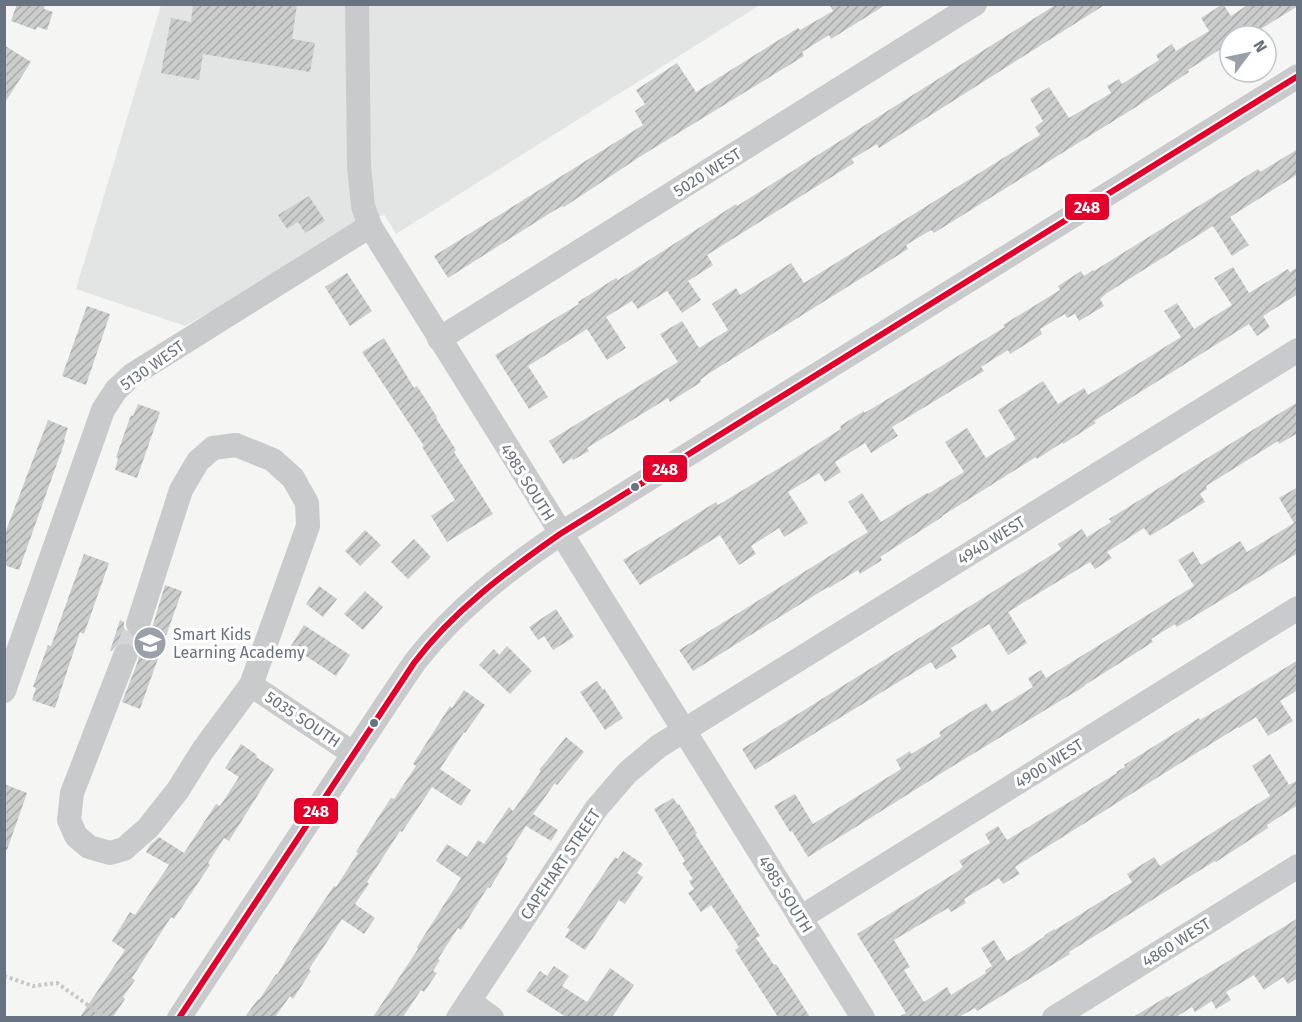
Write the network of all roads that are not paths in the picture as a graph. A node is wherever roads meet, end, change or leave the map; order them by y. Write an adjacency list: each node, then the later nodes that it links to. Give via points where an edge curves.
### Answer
1 (357, 4): 4 (street, 4985 SOUTH, via 359,166 363,206)
2 (975, 4): 5 (street, 5020 WEST)
3 (1298, 76): 7 (street)
4 (370, 226): 5 (street, 4985 SOUTH); 12 (street, 5130 WEST, via 132,375 116,390 103,410)
5 (439, 339): 7 (street, 4985 SOUTH)
6 (1298, 350): 13 (street, 4940 WEST)
7 (560, 534): 13 (street, 4985 SOUTH); 14 (street, via 503,574 451,621 418,658)
8 (1298, 608): 16 (street, 4900 WEST)
9 (138, 624): 11 (street, via 182,490 198,461 213,448 236,445 273,460 293,478 307,503 308,526)
10 (125, 656): 11 (street, via 72,793 69,820 75,836 89,847 110,853 124,849 148,828)
11 (251, 684): 14 (street, 5035 SOUTH)
12 (4, 691)
13 (685, 730): 16 (street, 4985 SOUTH); 17 (street, CAPEHART STREET, via 627,773 596,809)
14 (354, 754): 18 (street)
15 (1298, 866): 21 (street, 4860 WEST)
16 (800, 918): 20 (street, 4985 SOUTH)
17 (463, 1009): 19 (street)
18 (179, 1017)
19 (492, 1017)
20 (863, 1017)
21 (1054, 1017)

